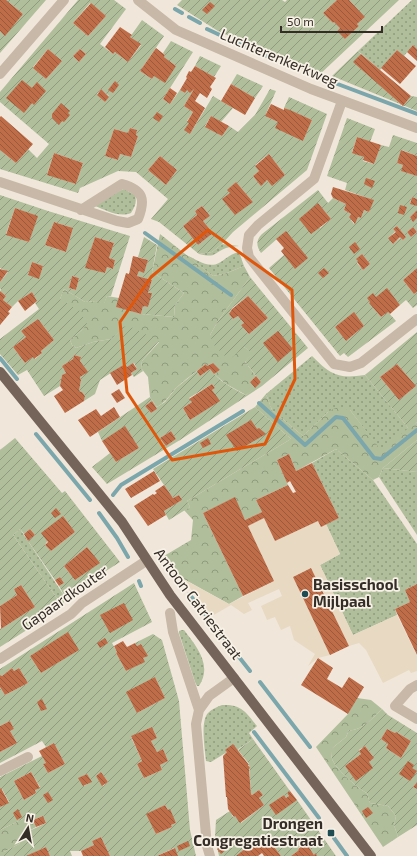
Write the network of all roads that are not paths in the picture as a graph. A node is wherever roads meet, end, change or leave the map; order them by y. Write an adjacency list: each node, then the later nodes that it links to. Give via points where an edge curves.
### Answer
1 (64, 0): 3 (street)
2 (138, 0): 4 (street, Luchterenkerkweg, via 176,30)
3 (0, 74)
4 (342, 101): 5 (street, Luchterenkerkweg); 8 (street, via 314,179 249,235 249,257 334,364 350,367 361,363)
5 (417, 128)
6 (0, 182): 7 (street)
7 (81, 210): 7 (street, via 128,223 138,218 143,207 141,195 133,188 122,184)
8 (417, 319)
9 (0, 372): 10 (main road, Antoon Catriestraat, via 122,522)
10 (146, 561): 12 (street, Gapaardkouter, via 82,603 71,614); 13 (main road, Antoon Catriestraat)
11 (170, 613): 15 (street)
12 (0, 659)
13 (234, 678): 15 (street, via 209,696); 20 (main road, Antoon Catriestraat)
14 (417, 685): 16 (street, via 395,706)
15 (199, 710): 19 (street, via 196,724)
16 (417, 719)
17 (28, 757): 18 (street)
18 (0, 771)
19 (210, 856)
20 (370, 856)

